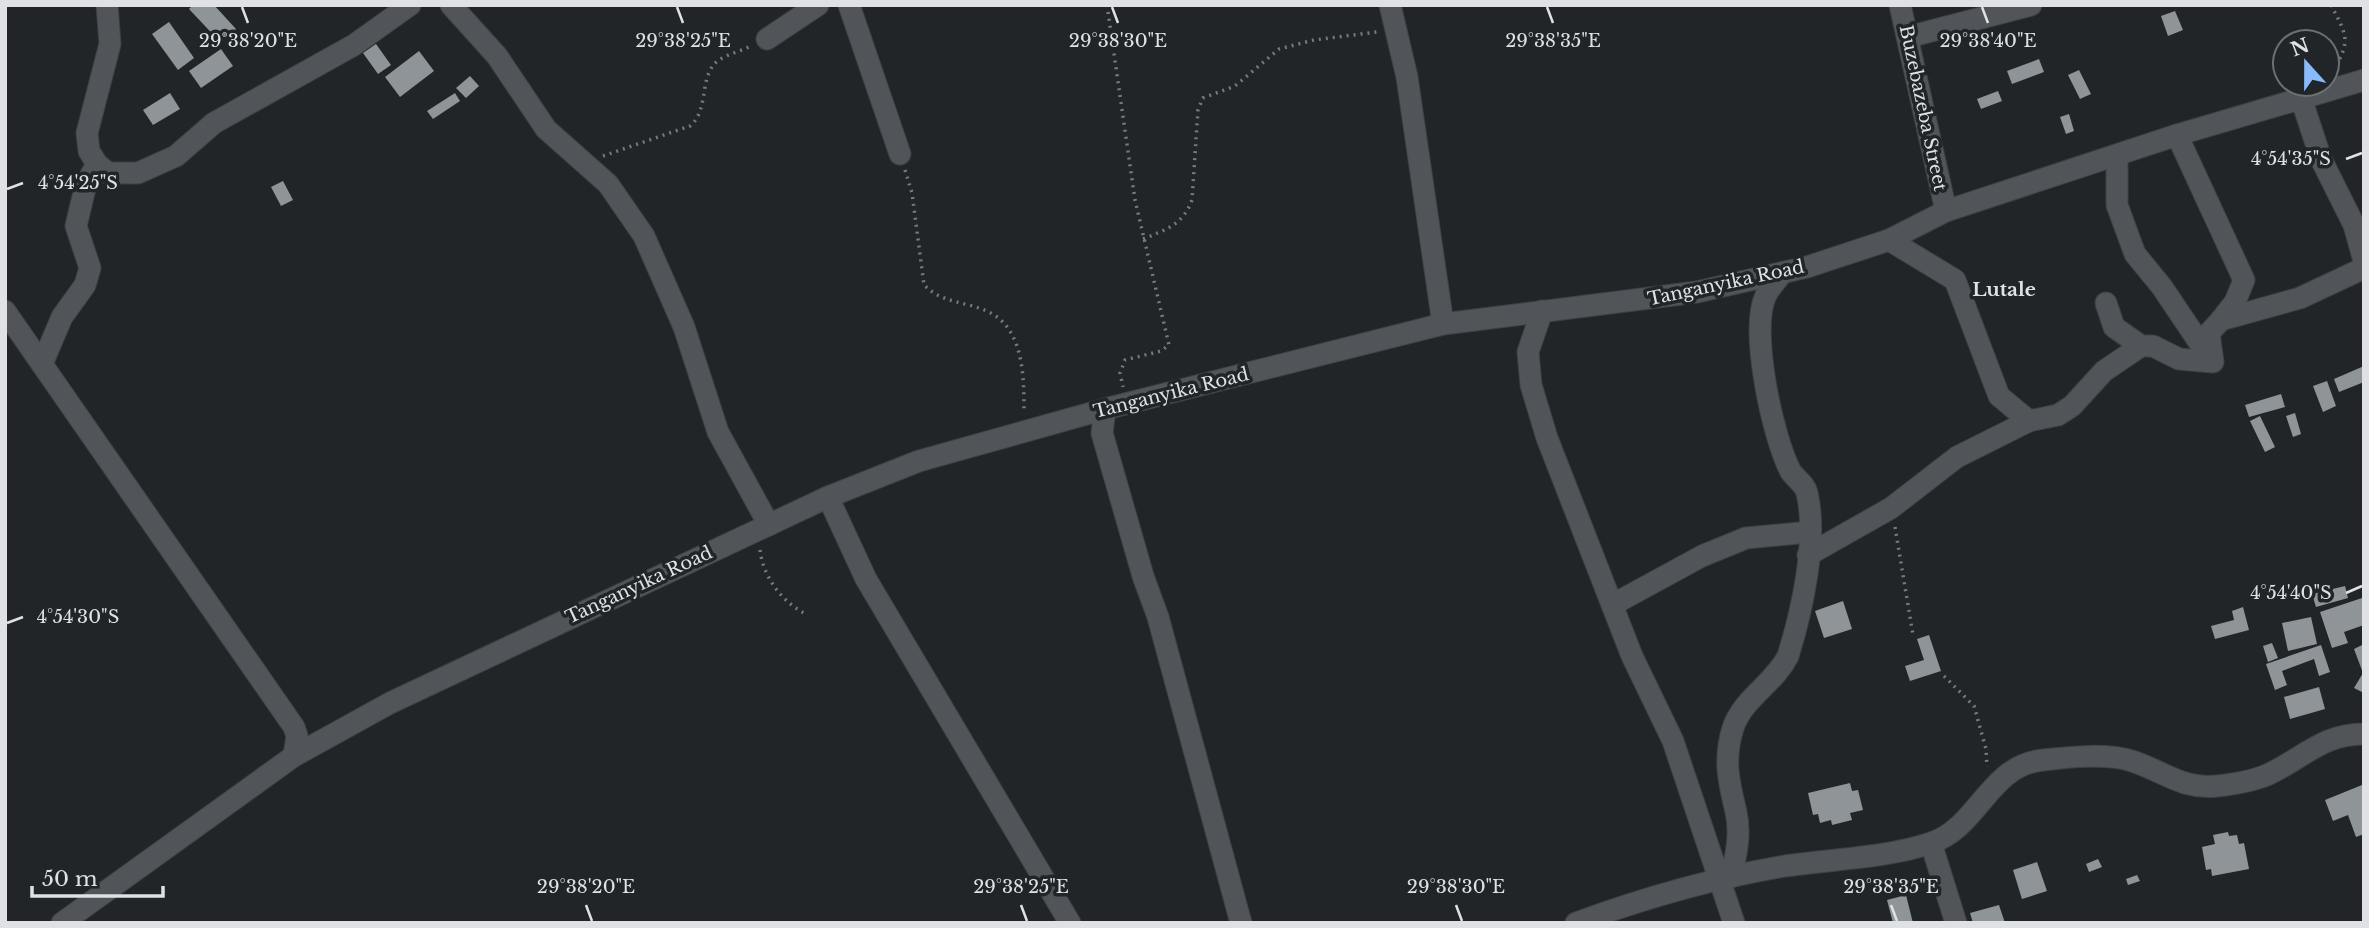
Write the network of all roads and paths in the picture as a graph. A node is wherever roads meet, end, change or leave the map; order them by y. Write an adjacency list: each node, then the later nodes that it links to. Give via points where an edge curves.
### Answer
1 (107, 5): 22 (street, via 110,44 87,132 89,151)
2 (410, 5): 22 (street, via 354,45 214,122 159,165 138,173 108,173)
3 (451, 5): 21 (street, via 498,56 546,129)
4 (818, 5): 13 (street)
5 (849, 5): 19 (street)
6 (1107, 5): 24 (path)
7 (1390, 5): 11 (street)
8 (1900, 5): 12 (street, Buzebazeba Street)
9 (2031, 5): 12 (street)
10 (2331, 5): 14 (path, via 2346,37)
11 (1397, 29): 24 (path, via 1279,49 1236,86 1203,99 1187,214 1178,224); 33 (street)
12 (1908, 37): 23 (street, Buzebazeba Street)
13 (767, 38): 21 (path, via 714,65 697,120 690,126)
14 (2341, 55)
15 (2364, 80): 16 (street, Tanganyika Road)
16 (2341, 87)
17 (2301, 98): 18 (street, Tanganyika Road); 26 (street, via 2321,159 2354,225)
18 (2177, 135): 20 (street, Tanganyika Road); 32 (street, via 2244,280)
19 (900, 155): 40 (path, via 912,193 924,285 934,295 988,312 1007,326 1020,358)
20 (2117, 155): 23 (street, Tanganyika Road); 35 (street, via 2117,205 2135,254)
21 (581, 162): 43 (street, via 608,184 644,236 684,327 718,432)
22 (97, 164): 36 (street, via 86,184 76,226 90,268)
23 (1946, 211): 25 (street, Tanganyika Road)
24 (1143, 239): 37 (path, via 1169,345 1121,365 1122,386)
25 (1889, 240): 28 (street, Tanganyika Road); 39 (street, via 1952,276 1999,396)
26 (2364, 261)
27 (2364, 268): 32 (street, via 2300,298)
28 (1782, 273): 31 (street, Tanganyika Road, via 1698,292); 44 (street, via 1765,297 1764,371 1771,414 1791,472 1806,489)
29 (2106, 303): 34 (street, via 2114,327)
30 (5, 311): 36 (street)
31 (1542, 311): 33 (street, Tanganyika Road); 46 (street, via 1528,352 1531,384 1547,438)
32 (2221, 320): 35 (street, via 2209,333)
33 (1443, 324): 37 (street, Tanganyika Road)
34 (2141, 346): 35 (street, via 2153,346 2179,359); 39 (street, via 2104,371 2065,411)
35 (2213, 362)
36 (42, 364): 51 (street, via 294,727)
37 (1135, 402): 38 (street, Tanganyika Road)
38 (1105, 410): 40 (street, Tanganyika Road); 57 (street, via 1102,433 1162,630)
39 (2029, 421): 42 (street, via 1957,457)
40 (1023, 431): 41 (street, Tanganyika Road, via 919,461)
41 (828, 497): 43 (street, Tanganyika Road); 56 (street, via 866,579)
42 (1891, 508): 45 (street); 48 (path)
43 (763, 528): 47 (path, via 761,560 791,607); 51 (street, Tanganyika Road, via 429,682)
44 (1810, 532): 45 (street); 46 (street, via 1746,538 1702,556)
45 (1808, 555): 54 (street, via 1788,656 1740,713 1728,746 1728,784 1737,830)
46 (1612, 605): 54 (street, via 1673,741)
47 (804, 613)
48 (1913, 635)
49 (1944, 676): 52 (path, via 1968,698 1982,730 1988,760)
50 (2364, 734): 52 (street, via 2318,744 2259,778 2198,788 2133,761 2040,760 2004,775)
51 (294, 756): 55 (street, Tanganyika Road)
52 (1981, 803): 53 (street, via 1952,832)
53 (1931, 843): 54 (street); 60 (street)
54 (1726, 878): 58 (street); 59 (street)
55 (62, 923)
56 (1070, 923)
57 (1241, 923)
58 (1576, 923)
59 (1734, 923)
60 (1956, 923)

